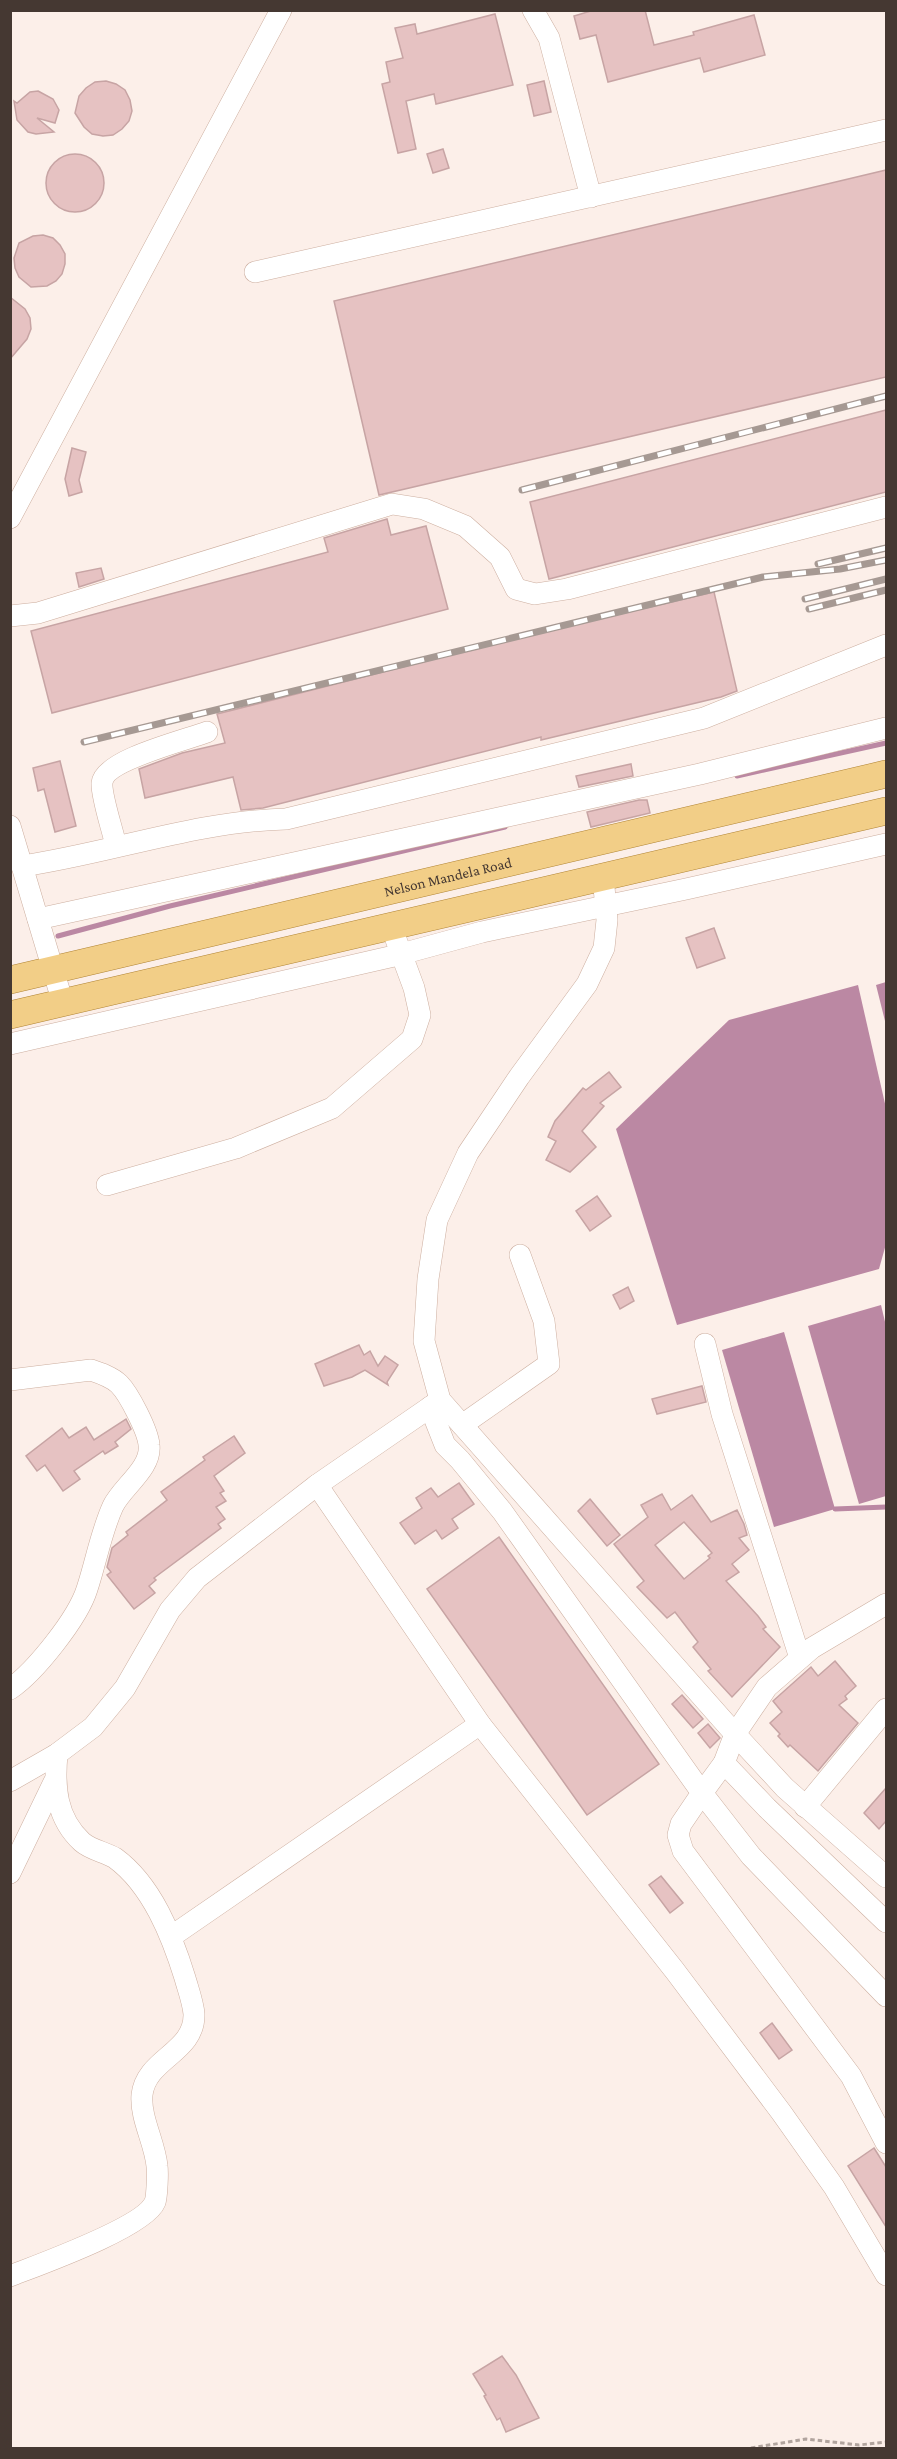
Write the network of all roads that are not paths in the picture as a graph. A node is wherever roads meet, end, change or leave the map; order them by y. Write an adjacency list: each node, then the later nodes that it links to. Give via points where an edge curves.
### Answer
1 (281, 10): 7 (street)
2 (533, 10): 4 (street, via 549,38)
3 (886, 130): 4 (street)
4 (591, 196): 5 (street)
5 (255, 272)
6 (886, 507): 8 (street, via 535,594 516,589 500,557 465,526 424,509 392,504 38,613)
7 (10, 518)
8 (10, 616)
9 (886, 645): 16 (street, via 704,718 286,819 228,823)
10 (886, 728): 20 (street, via 700,774)
11 (207, 732): 16 (street, via 121,762 105,773 102,783)
12 (886, 774): 23 (main road, Nelson Mandela Road)
13 (886, 811): 18 (main road)
14 (10, 826): 17 (street)
15 (886, 844): 19 (street)
16 (116, 846): 17 (street, via 65,860)
17 (22, 866): 20 (street)
18 (603, 876): 19 (street); 21 (main road)
19 (605, 906): 22 (street); 32 (street, via 604,948 587,984 468,1154 437,1220 424,1341)
20 (38, 919): 23 (street)
21 (391, 926): 22 (street); 25 (main road)
22 (402, 954): 27 (street); 28 (street, via 420,1015 412,1039 332,1108 236,1148)
23 (53, 970): 24 (main road, Nelson Mandela Road); 25 (street)
24 (10, 980)
25 (63, 1003): 26 (main road)
26 (10, 1015)
27 (10, 1044)
28 (107, 1185)
29 (520, 1255): 33 (street, via 544,1321 549,1364)
30 (705, 1344): 36 (street, via 722,1414)
31 (10, 1380): 37 (street, via 91,1370 103,1374 119,1384 143,1423 150,1447 145,1463 114,1505 87,1592 30,1674)
32 (435, 1404): 33 (street); 34 (street); 45 (street, via 445,1445 502,1511)
33 (462, 1425): 40 (street)
34 (317, 1485): 39 (street); 41 (street, via 197,1578 170,1610 119,1696 93,1727)
35 (886, 1604): 36 (street)
36 (800, 1658): 40 (street, via 767,1687)
37 (10, 1689)
38 (886, 1710): 46 (street)
39 (480, 1724): 50 (street); 53 (street, via 781,2112 834,2187)
40 (735, 1734): 42 (street); 46 (street)
41 (57, 1754): 43 (street); 44 (street)
42 (724, 1763): 45 (street); 49 (street)
43 (10, 1781)
44 (54, 1782): 47 (street); 50 (street, via 67,1825 83,1843 115,1858 133,1877)
45 (702, 1793): 51 (street, via 751,1856); 52 (street, via 681,1824 678,1835 683,1851 851,2076)
46 (805, 1807): 48 (street)
47 (10, 1873)
48 (886, 1877)
49 (886, 1922)
50 (172, 1936): 54 (street, via 194,2015 184,2045 158,2064 147,2078 142,2096 157,2166 155,2202 140,2219)
51 (886, 1996)
52 (886, 2143)
53 (886, 2275)
54 (10, 2276)

